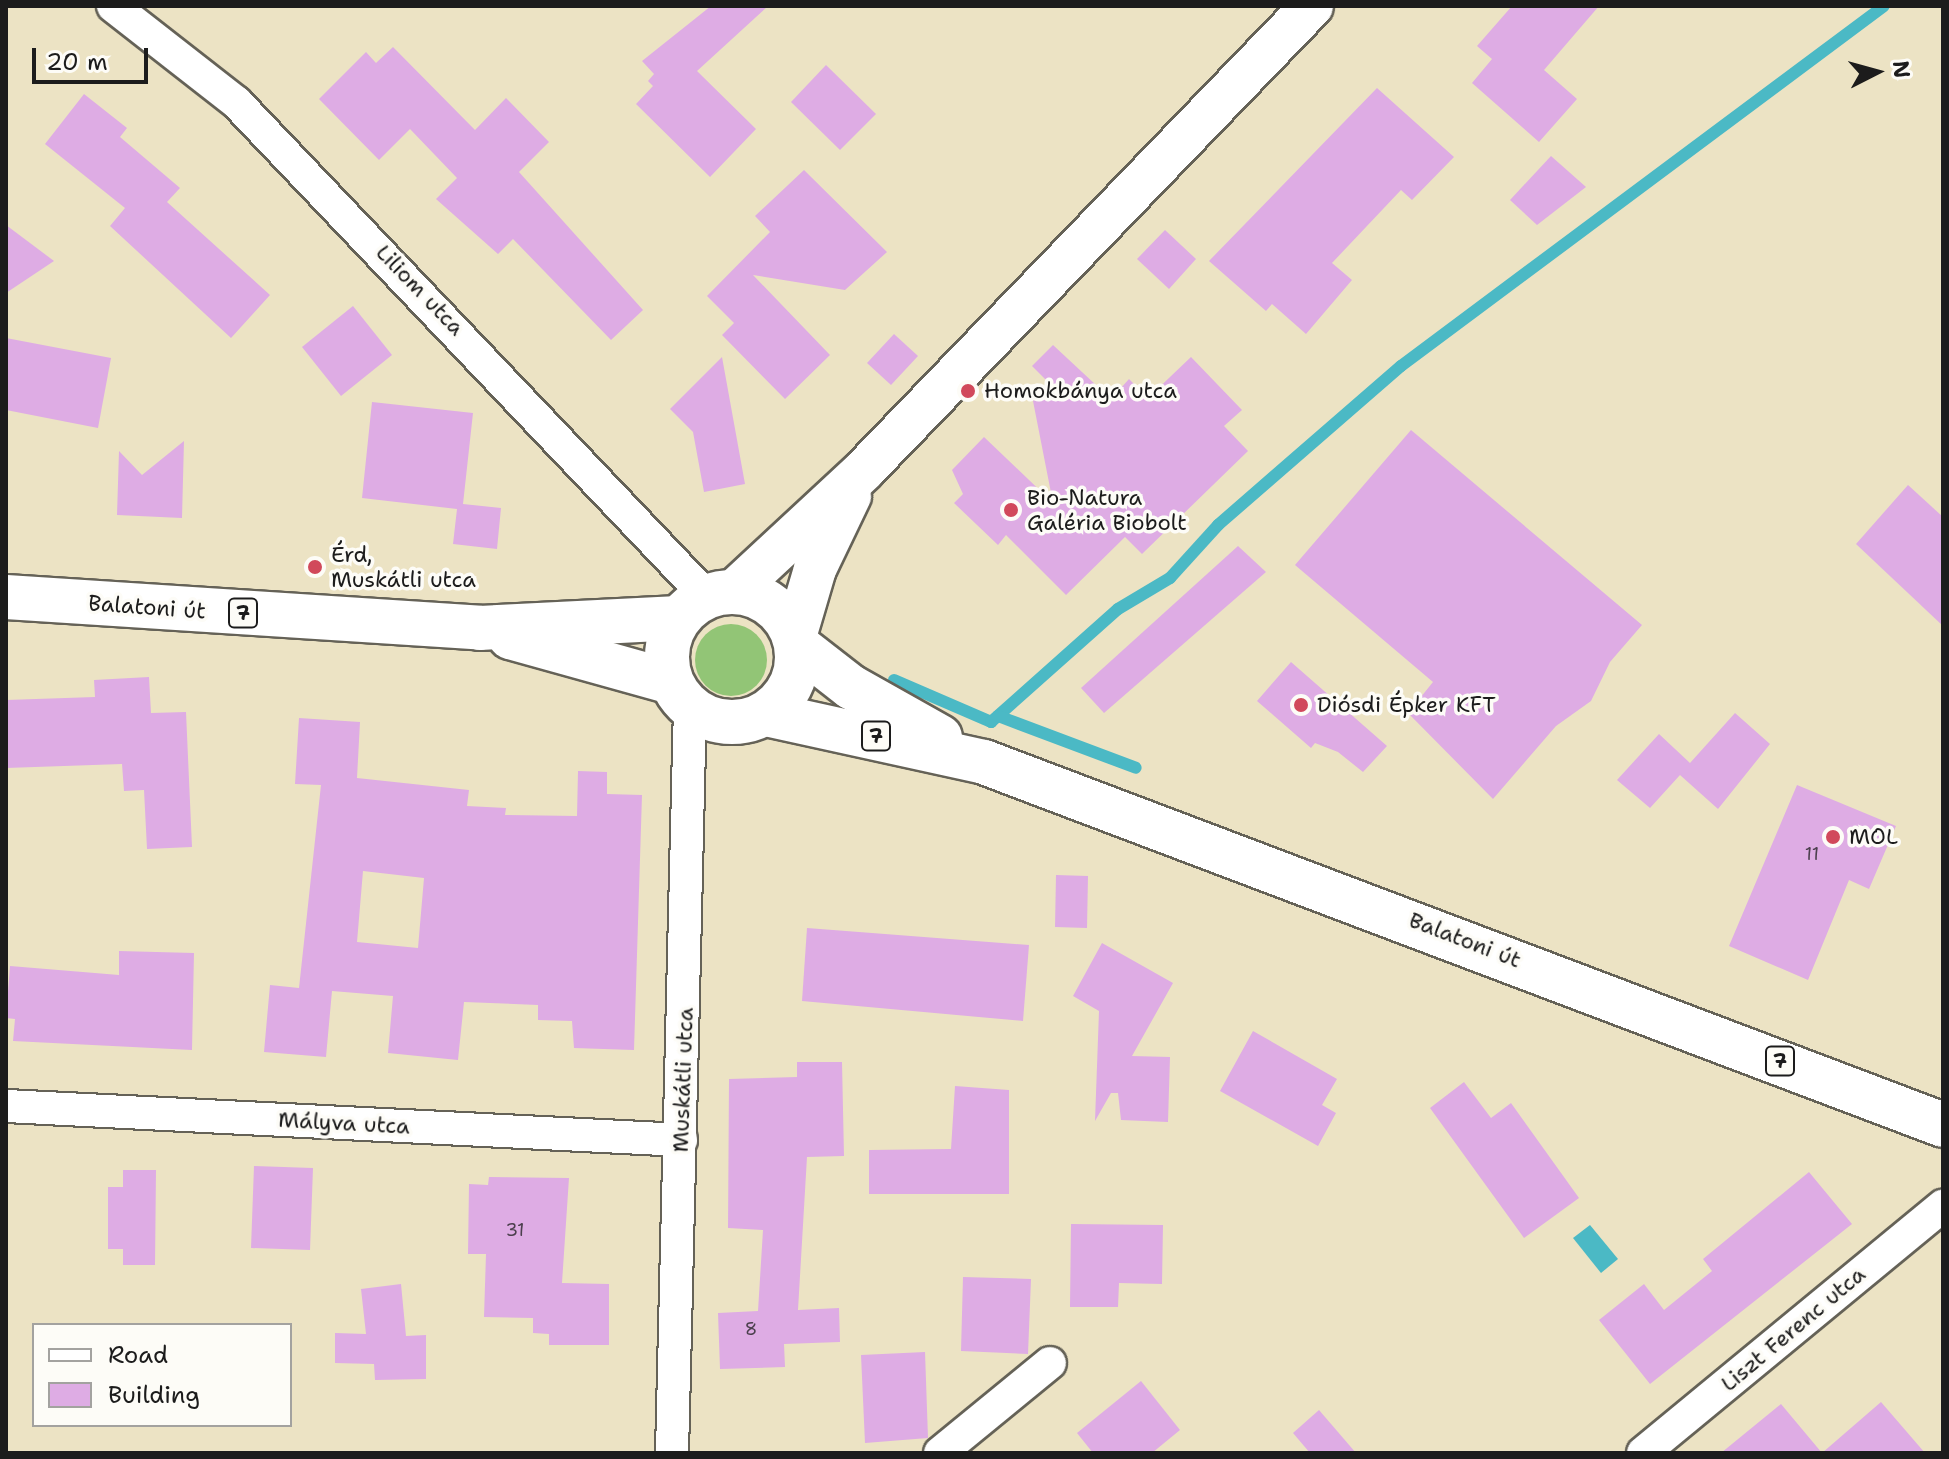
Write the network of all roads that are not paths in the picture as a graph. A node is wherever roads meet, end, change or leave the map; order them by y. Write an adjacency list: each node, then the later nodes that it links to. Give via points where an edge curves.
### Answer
1 (113, 6): 5 (street, Liliom utca, via 236,102 424,294)
2 (1312, 6): 3 (street)
3 (864, 470): 5 (street); 7 (street, via 822,552)
4 (6, 597): 6 (main road, Balatoni út / 7)
5 (706, 602): 6 (main road, Balatoni út / 7); 7 (main road, 7, via 767,601); 8 (main road, via 667,650)
6 (480, 628): 8 (main road, Balatoni út / 7)
7 (796, 641): 9 (main road, via 794,676); 10 (main road, Balatoni út / 7, via 851,687)
8 (680, 695): 9 (main road, 7, via 714,720); 13 (street, Muskátli utca)
9 (766, 714): 10 (main road, Balatoni út / 7)
10 (984, 762): 12 (main road, Balatoni út / 7)
11 (6, 1106): 13 (street, Mályva utca)
12 (1943, 1125)
13 (681, 1140): 16 (street, Muskátli utca)
14 (1943, 1206): 18 (street, Liszt Ferenc utca)
15 (1050, 1363): 17 (street)
16 (672, 1453)
17 (940, 1453)
18 (1643, 1453)

